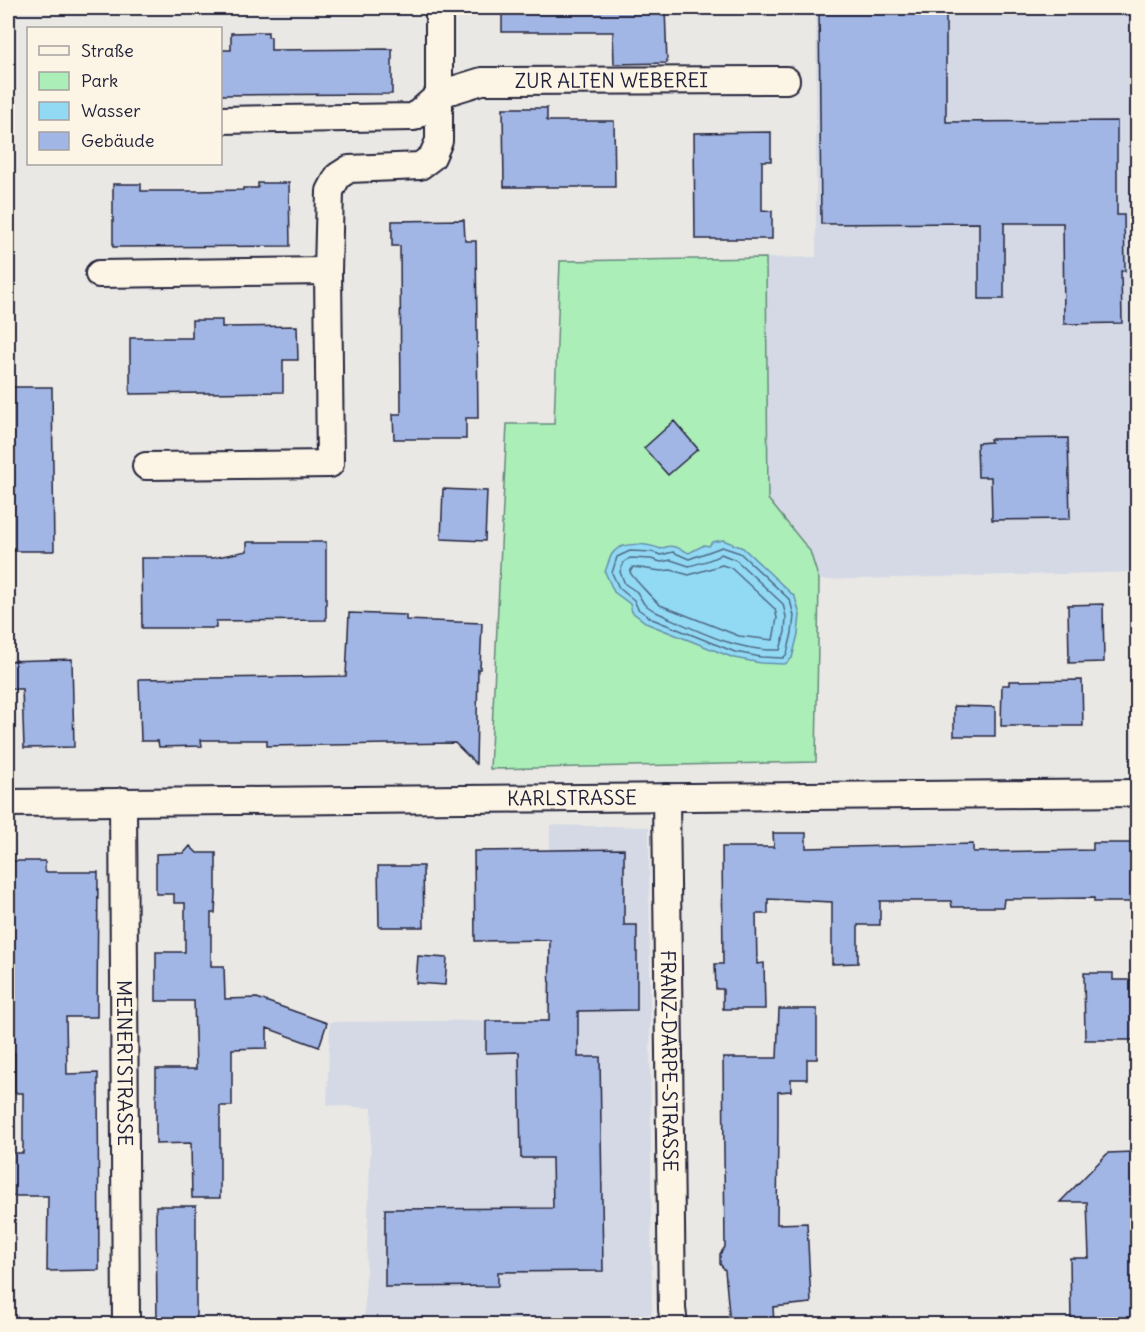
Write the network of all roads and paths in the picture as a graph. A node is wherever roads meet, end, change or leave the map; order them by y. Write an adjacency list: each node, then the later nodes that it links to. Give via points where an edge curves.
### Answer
1 (439, 8): 3 (street)
2 (786, 80): 3 (street, ZUR ALTEN WEBEREI, via 482,81)
3 (440, 94): 4 (street, ZUR ALTEN WEBEREI, via 414,117); 5 (street, via 439,141 432,157 420,166 349,169 338,176 330,191)
4 (222, 120)
5 (328, 271): 6 (street); 7 (street, via 330,464)
6 (99, 273)
7 (146, 466)
8 (1137, 792): 9 (street, KARLSTRASSE)
9 (666, 797): 10 (street, KARLSTRASSE); 13 (street, FRANZ-DARPE-STRASSE)
10 (123, 801): 11 (street, KARLSTRASSE); 12 (street, MEINERTSTRASSE)
11 (8, 803)
12 (126, 1324)
13 (674, 1324)

